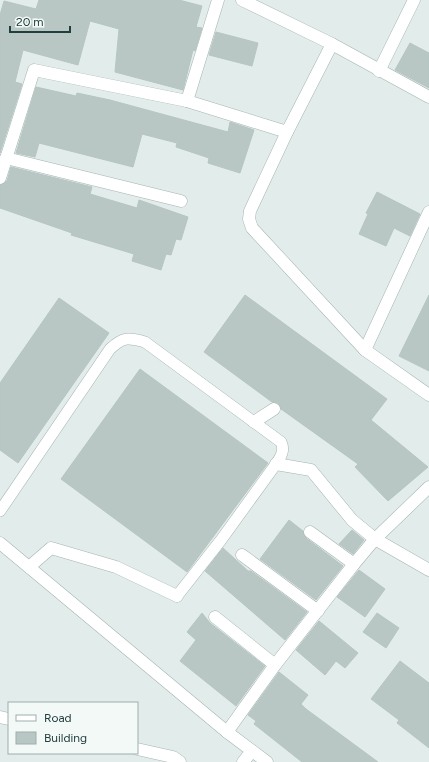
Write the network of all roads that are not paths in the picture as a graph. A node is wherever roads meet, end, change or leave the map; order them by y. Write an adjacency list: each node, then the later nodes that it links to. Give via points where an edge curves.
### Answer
1 (218, 0): 7 (street)
2 (242, 0): 4 (street)
3 (414, 0): 5 (street)
4 (332, 44): 5 (street); 8 (street)
5 (379, 71): 6 (street)
6 (429, 97)
7 (187, 101): 8 (street); 9 (street, via 34,70)
8 (287, 132): 13 (street, via 250,211 249,220 252,228)
9 (6, 158): 10 (street); 11 (street)
10 (0, 178)
11 (181, 201)
12 (429, 212): 13 (street)
13 (365, 350): 14 (street)
14 (429, 394)
15 (274, 409): 16 (street)
16 (254, 422): 17 (lane, via 284,447); 19 (lane, via 145,342 130,338 119,341 110,349)
17 (276, 464): 21 (street, via 311,470 352,520); 27 (lane, via 221,540)
18 (429, 487): 21 (street)
19 (0, 511)
20 (310, 532): 24 (street)
21 (375, 538): 24 (street); 26 (street)
22 (0, 543): 25 (street)
23 (242, 555): 28 (street)
24 (354, 564): 28 (street)
25 (29, 567): 27 (street, via 51,548 116,567); 31 (street)
26 (429, 570)
27 (176, 596)
28 (318, 611): 30 (street)
29 (215, 616): 30 (street)
30 (275, 665): 31 (street)
31 (227, 732): 33 (street)
32 (138, 749): 34 (street, via 173,757)
33 (252, 750): 35 (street); 36 (street)
34 (180, 762)
35 (243, 762)
36 (267, 762)

